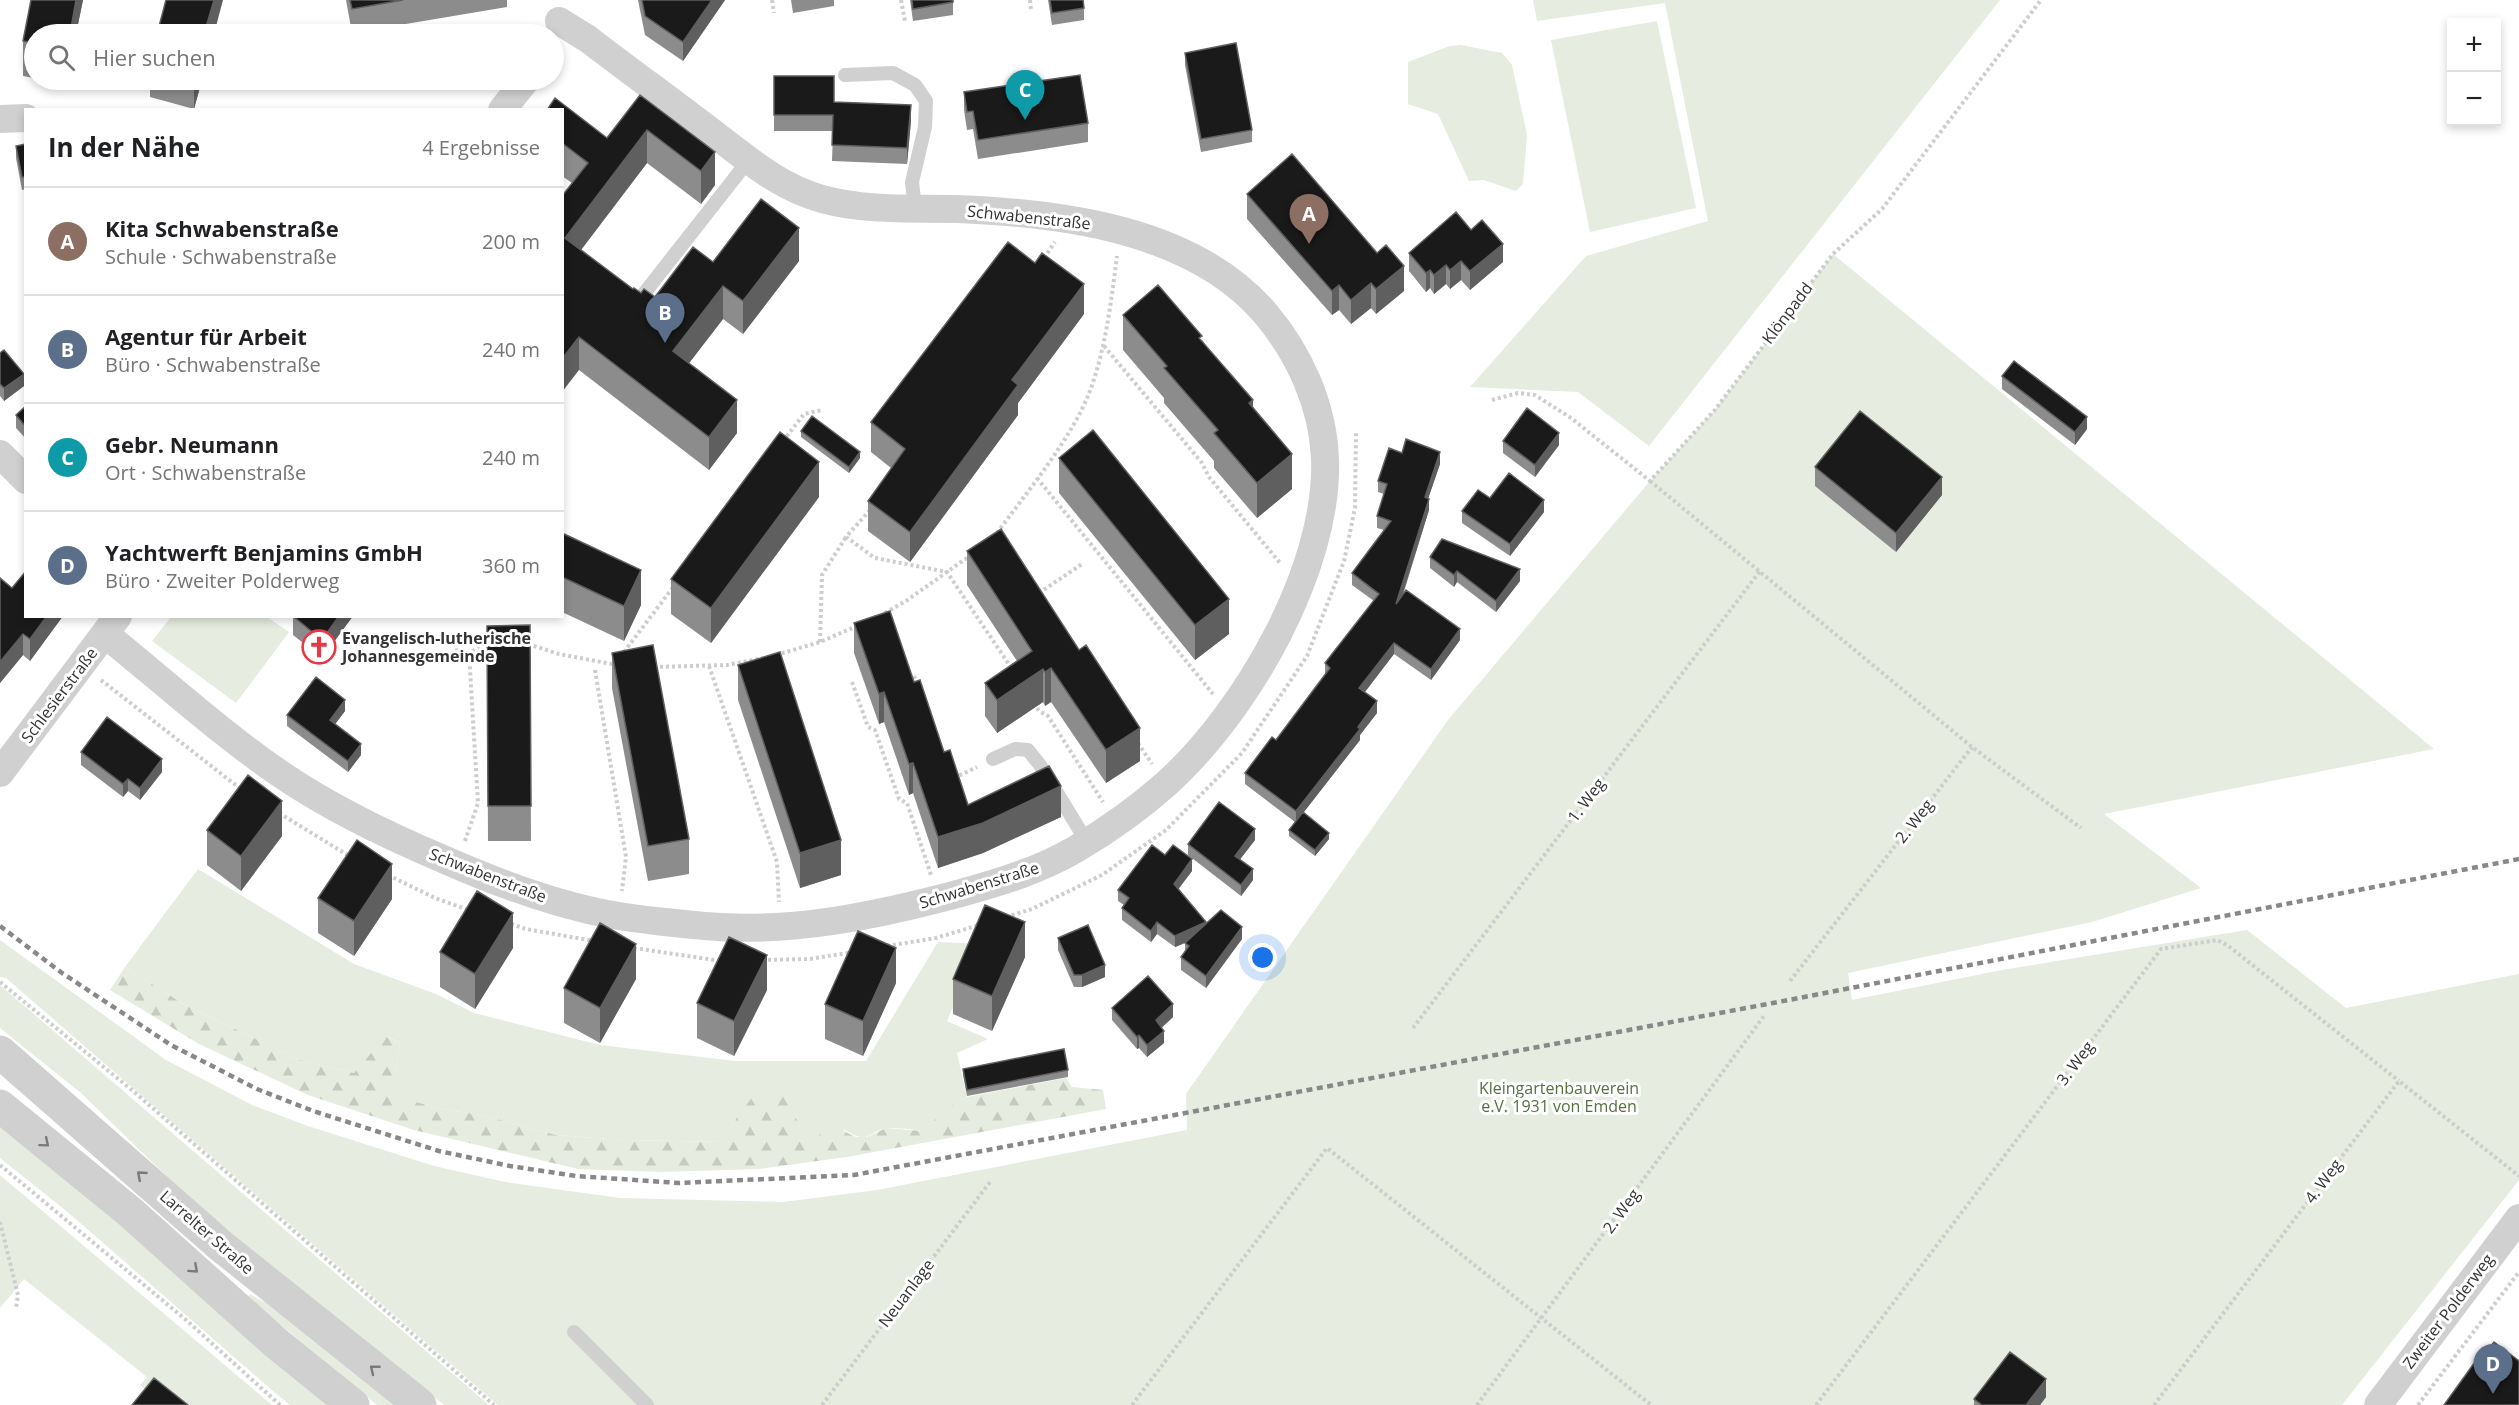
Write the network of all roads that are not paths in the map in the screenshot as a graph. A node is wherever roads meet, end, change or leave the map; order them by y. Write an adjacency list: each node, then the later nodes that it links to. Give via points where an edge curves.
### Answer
1 (564, 24): 7 (street, Schwabenstraße)
2 (845, 75): 8 (lane, via 893,73 915,85 926,101 925,127 912,183)
3 (518, 90): 4 (street)
4 (504, 108)
5 (24, 118): 6 (street)
6 (0, 119)
7 (748, 160): 8 (street, Schwabenstraße, via 777,180 818,198 850,205); 9 (lane)
8 (915, 208): 15 (street, Schwabenstraße, via 1010,212 1071,220 1120,231 1183,253 1224,275 1267,315 1296,359 1320,417 1325,465 1320,513 1302,579 1276,638 1229,713 1188,762 1165,785)
9 (635, 305)
10 (0, 454): 11 (street)
11 (24, 478)
12 (112, 625): 14 (street, Schlesierstraße); 15 (street, Schwabenstraße, via 277,771 331,805 495,882 620,916 711,927 781,926 852,918 939,899 1025,874)
13 (993, 759): 15 (lane, via 1015,749 1028,750)
14 (0, 773)
15 (1088, 842)
16 (0, 1052): 21 (street, Larrelter Straße, one-way to 16, via 220,1245)
17 (0, 1106): 20 (street, one-way to 20, via 130,1212 276,1343)
18 (2519, 1218): 23 (street, Zweiter Polderweg)
19 (574, 1332): 22 (lane)
20 (352, 1405)
21 (420, 1405)
22 (647, 1405)
23 (2378, 1405)

